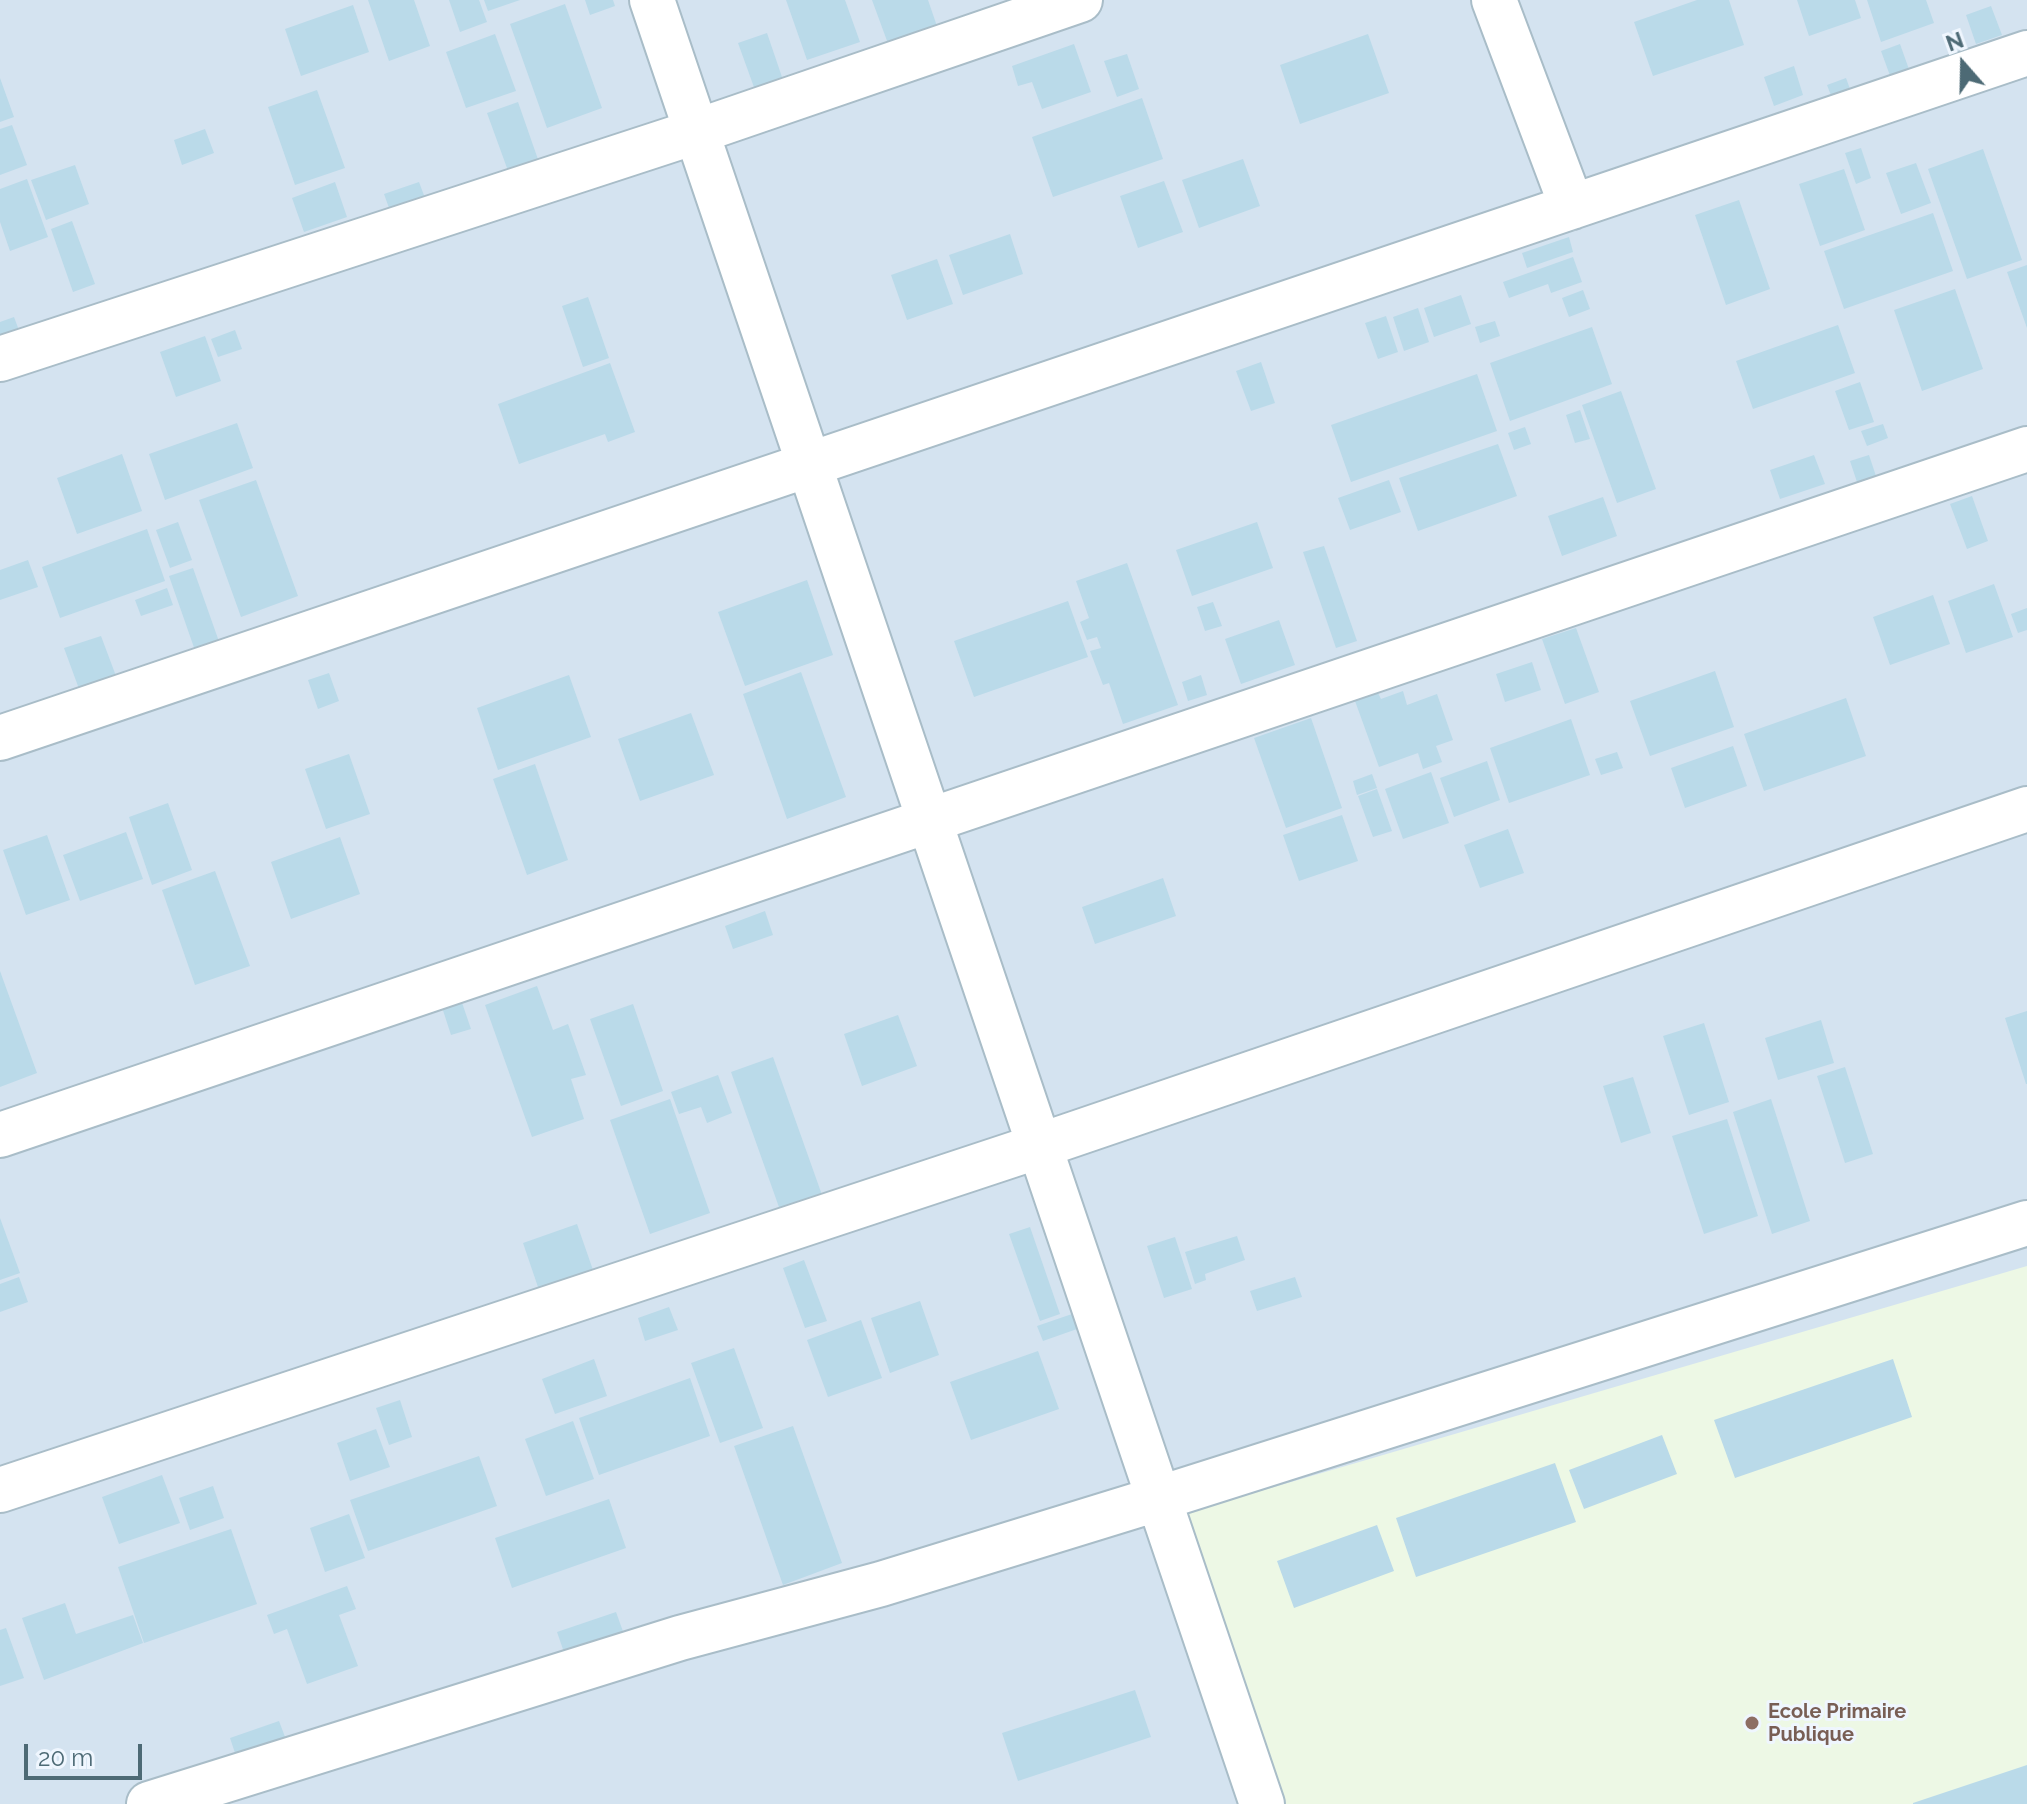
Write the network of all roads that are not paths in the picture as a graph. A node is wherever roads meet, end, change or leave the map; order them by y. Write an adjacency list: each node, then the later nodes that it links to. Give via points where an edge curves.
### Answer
1 (652, 0): 5 (street)
2 (1494, 0): 6 (street)
3 (1060, 3): 5 (street)
4 (2027, 53): 6 (street)
5 (698, 131): 7 (street); 9 (street)
6 (1572, 207): 9 (street)
7 (0, 359)
8 (2027, 449): 12 (street)
9 (810, 464): 10 (street); 12 (street)
10 (0, 738)
11 (2027, 809): 14 (street)
12 (930, 820): 13 (street); 14 (street)
13 (0, 1135)
14 (1039, 1146): 16 (street); 17 (street)
15 (2027, 1223): 17 (street)
16 (0, 1490)
17 (1157, 1499): 18 (street, via 881,1584 680,1638); 19 (street)
18 (149, 1804)
19 (1262, 1804)

